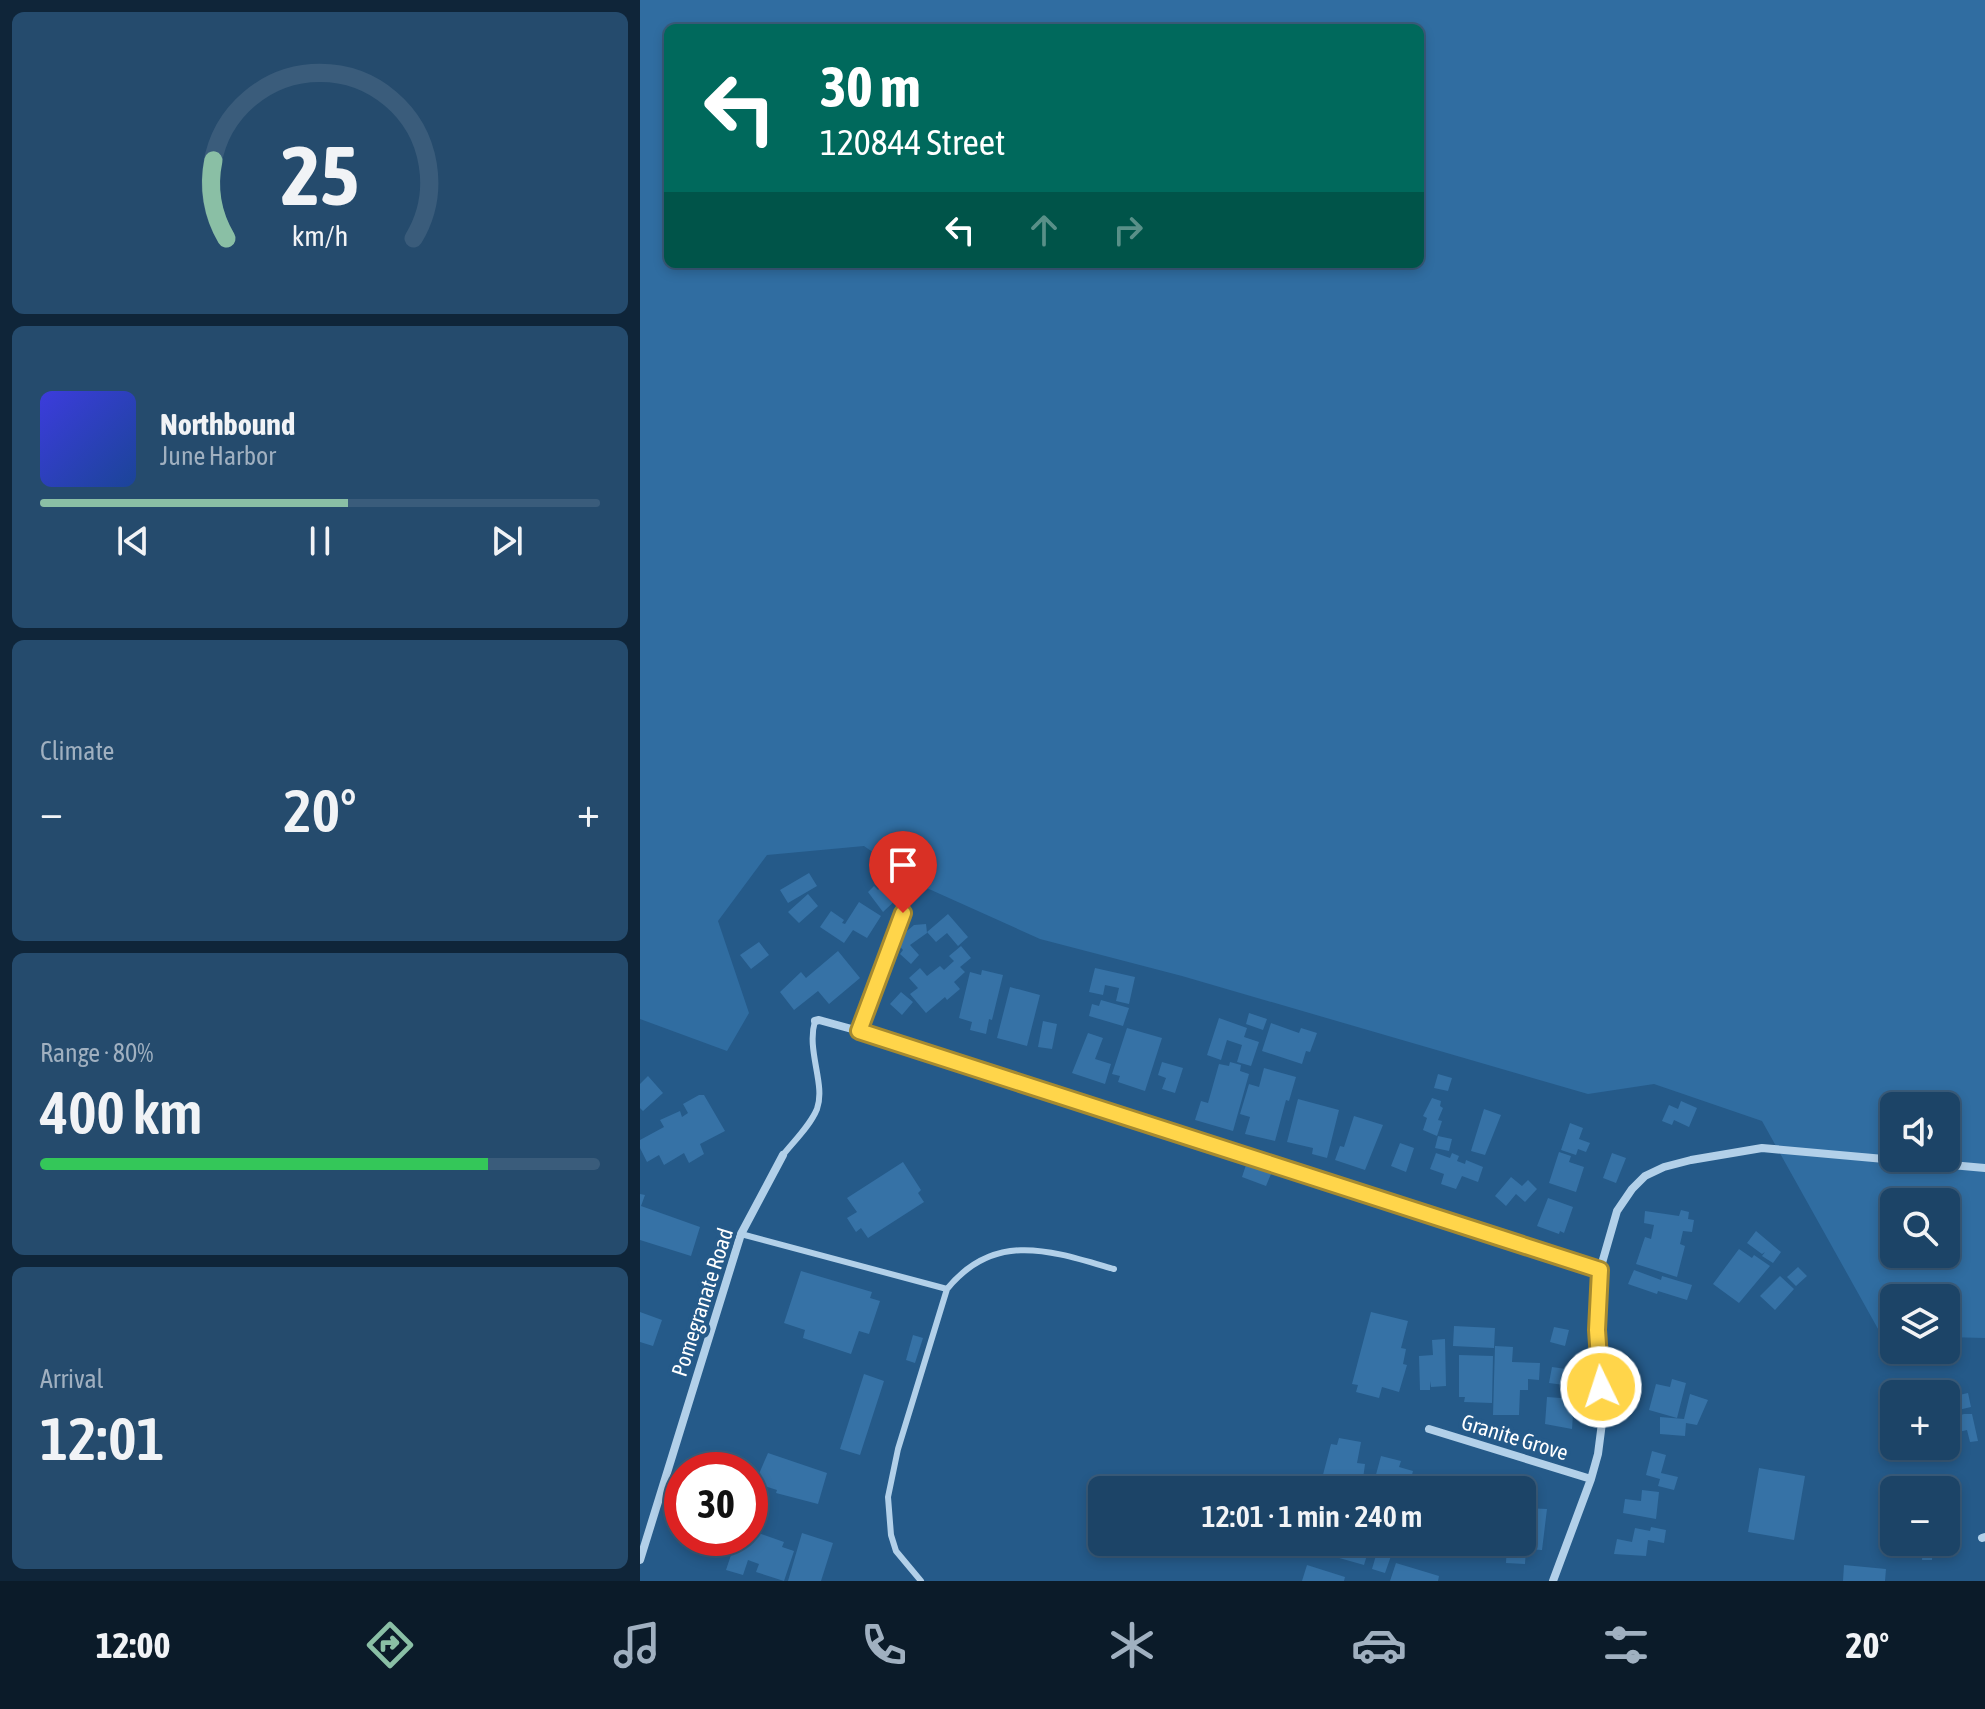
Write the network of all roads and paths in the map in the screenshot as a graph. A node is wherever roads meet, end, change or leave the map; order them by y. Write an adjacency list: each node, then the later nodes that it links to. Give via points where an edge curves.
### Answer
1 (903, 913): 3 (street)
2 (815, 1021): 3 (street); 4 (lane, Pomegranate Road, via 813,1058 820,1098 814,1115)
3 (859, 1031): 8 (street)
4 (783, 1155): 6 (street, Pomegranate Road)
5 (1985, 1168): 8 (street, Granite Grove, via 1762,1148 1664,1167 1645,1176 1617,1211)
6 (741, 1234): 9 (lane); 12 (street, Pomegranate Road)
7 (1114, 1269): 9 (lane, via 1032,1249 999,1252 973,1264)
8 (1600, 1270): 11 (street, Granite Grove, via 1597,1330 1603,1415)
9 (947, 1289): 13 (lane, via 888,1497 896,1551)
10 (1429, 1429): 11 (street, Granite Grove)
11 (1591, 1479): 14 (street, Granite Grove)
12 (640, 1560)
13 (921, 1581)
14 (1553, 1581)

